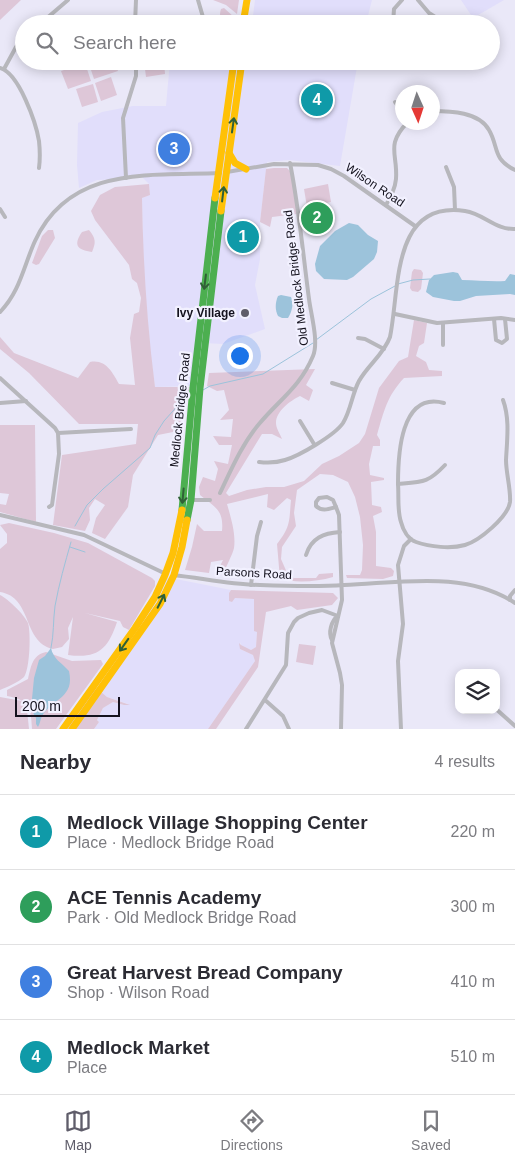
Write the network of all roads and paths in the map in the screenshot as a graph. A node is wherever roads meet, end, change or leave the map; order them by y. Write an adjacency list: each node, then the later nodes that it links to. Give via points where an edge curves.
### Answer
1 (68, 0): 8 (street)
2 (136, 0): 9 (street)
3 (198, 0): 10 (street)
4 (245, 0): 11 (highway)
5 (251, 0): 12 (highway)
6 (402, 0): 13 (street, via 394,9)
7 (418, 0): 14 (street)
8 (50, 15)
9 (135, 15)
10 (203, 15)
11 (243, 15)
12 (248, 15)
13 (394, 15)
14 (432, 15)
15 (15, 48): 16 (street)
16 (2, 68): 24 (street, via 19,85 25,99 39,140)
17 (136, 70): 30 (street, via 123,118)
18 (233, 70): 29 (highway, Medlock Bridge Road)
19 (238, 70): 22 (highway, Medlock Bridge Road, one-way to 19)
20 (440, 112): 27 (street, via 480,119 490,131 501,161)
21 (400, 130): 31 (street, via 394,149 395,188)
22 (229, 152): 26 (highway, via 236,165); 28 (highway, Medlock Bridge Road)
23 (290, 163): 26 (street); 31 (street, Wilson Road, via 331,169); 60 (street, Old Medlock Bridge Road, via 302,230 315,353 291,392 260,424 246,444)
24 (40, 168)
25 (446, 168): 33 (street, via 454,187)
26 (246, 169): 28 (street)
27 (515, 170)
28 (226, 172): 29 (street); 61 (highway, Medlock Bridge Road, one-way to 28, via 200,388)
29 (218, 173): 30 (street); 71 (highway, Medlock Bridge Road, one-way to 71, via 181,513)
30 (126, 178): 37 (street, via 89,186 56,210 34,242 16,291)
31 (386, 204): 35 (street, Wilson Road)
32 (0, 209): 34 (street)
33 (455, 210): 35 (street, via 432,214); 36 (street, via 473,213 502,228)
34 (5, 217)
35 (415, 226): 38 (street, via 406,243)
36 (515, 229)
37 (0, 312)
38 (395, 314): 42 (street); 45 (street)
39 (506, 318): 40 (street); 40 (street, via 507,339 502,343 496,340); 41 (street)
40 (494, 319): 42 (street)
41 (515, 320)
42 (443, 323): 44 (street)
43 (358, 338): 45 (street)
44 (444, 345)
45 (384, 349): 48 (street)
46 (0, 378): 50 (street)
47 (332, 382): 48 (street)
48 (355, 390): 56 (street, via 342,424)
49 (503, 400): 63 (street, via 507,410 506,471)
50 (26, 401): 51 (street); 55 (street)
51 (0, 403)
52 (444, 403): 59 (street, via 425,403 409,417 398,457)
53 (300, 420): 56 (street)
54 (132, 429): 55 (street)
55 (58, 433): 64 (street, via 59,454)
56 (314, 444): 57 (street, via 284,461)
57 (259, 462)
58 (445, 465): 59 (street, via 428,480)
59 (398, 484): 69 (street, via 400,519)
60 (220, 493)
61 (191, 500): 62 (street); 72 (highway, Medlock Bridge Road)
62 (210, 500)
63 (512, 502): 69 (street, via 500,520 466,545 428,545)
64 (49, 507)
65 (336, 507): 65 (street, via 327,497 316,502 320,509); 68 (street)
66 (0, 515): 71 (street, Parsons Road, via 84,535)
67 (261, 522): 74 (street, via 256,536)
68 (340, 532): 70 (street, via 323,534); 75 (street)
69 (411, 539): 73 (street, via 401,553)
70 (306, 554)
71 (165, 574): 72 (street, Parsons Road); 82 (highway, Medlock Bridge Road, one-way to 82, via 139,623)
72 (174, 575): 74 (street, Parsons Road); 83 (highway, Medlock Bridge Road, one-way to 72, via 151,618)
73 (399, 582): 75 (street, Parsons Road); 77 (street, Parsons Road, via 460,583 486,589); 87 (street, via 403,624 398,661)
74 (251, 585): 75 (street, Parsons Road)
75 (342, 585): 78 (street)
76 (515, 590): 77 (street, via 510,596)
77 (514, 601)
78 (338, 616): 79 (street, via 322,610 294,622 288,633 286,665); 86 (street, via 332,640 342,685)
79 (265, 700): 84 (street); 85 (street, via 283,716)
80 (500, 713): 81 (street)
81 (515, 726)
82 (63, 729)
83 (72, 729)
84 (246, 729)
85 (289, 729)
86 (340, 729)
87 (401, 729)

